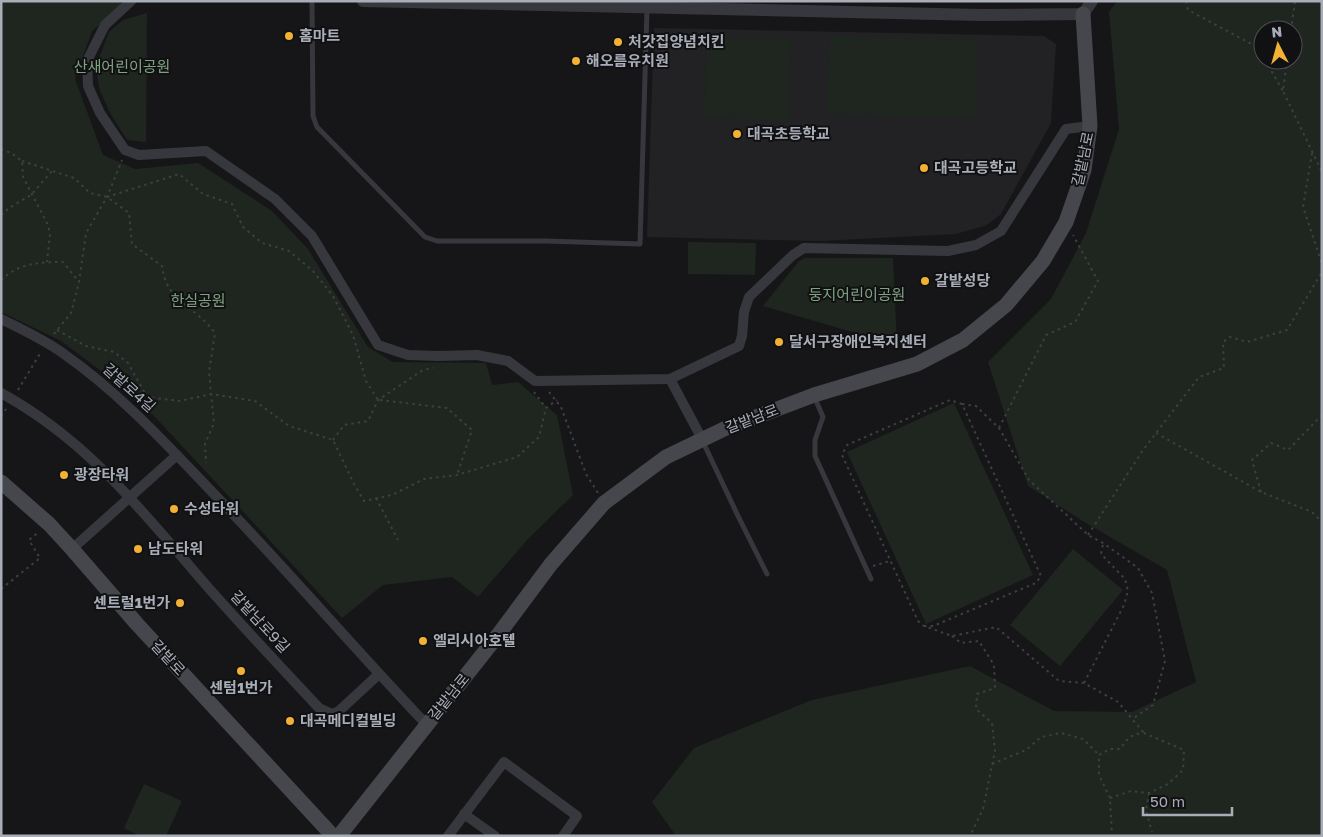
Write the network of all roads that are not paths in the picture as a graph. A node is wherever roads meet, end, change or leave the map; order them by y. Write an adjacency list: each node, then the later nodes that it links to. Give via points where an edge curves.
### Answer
1 (131, 1): 8 (street, via 106,25 87,61 88,86 100,113 125,150 139,155 206,150 275,199 312,236 378,346 408,355 476,354 500,359 508,361 535,381)
2 (312, 1): 4 (lane, via 313,116 316,127 425,237 437,241 640,244)
3 (363, 1): 4 (street)
4 (647, 5): 5 (street, via 981,15)
5 (1087, 8): 6 (main road, 갈밭남로)
6 (1090, 126): 8 (street, via 1066,129 1001,232 976,245 948,251 804,248 749,297 739,346); 10 (main road, 갈밭남로, via 1084,170 1066,222 1043,261 1006,305 963,340 917,364)
7 (1, 319): 12 (street, 갈밭로4길, via 47,342 97,379)
8 (670, 379): 11 (street)
9 (1, 393): 14 (street, via 34,412 72,441)
10 (814, 395): 11 (main road, 갈밭남로); 17 (lane, via 823,417 815,440 815,456)
11 (702, 439): 16 (lane); 19 (main road, 갈밭남로, via 666,457 604,503 551,564)
12 (177, 455): 14 (street); 18 (street, via 275,557)
13 (1, 482): 15 (main road, 갈밭로)
14 (130, 498): 15 (street); 18 (street, 갈밭남로9길, via 319,708 332,714 339,711)
15 (72, 549): 21 (main road, 갈밭로)
16 (767, 574)
17 (871, 579)
18 (379, 674): 19 (street)
19 (427, 725): 22 (main road, 갈밭남로)
20 (464, 814): 23 (street); 24 (street); 25 (street, via 504,762 577,816)
21 (333, 836)
22 (340, 836)
23 (448, 836)
24 (495, 836)
25 (563, 836)

